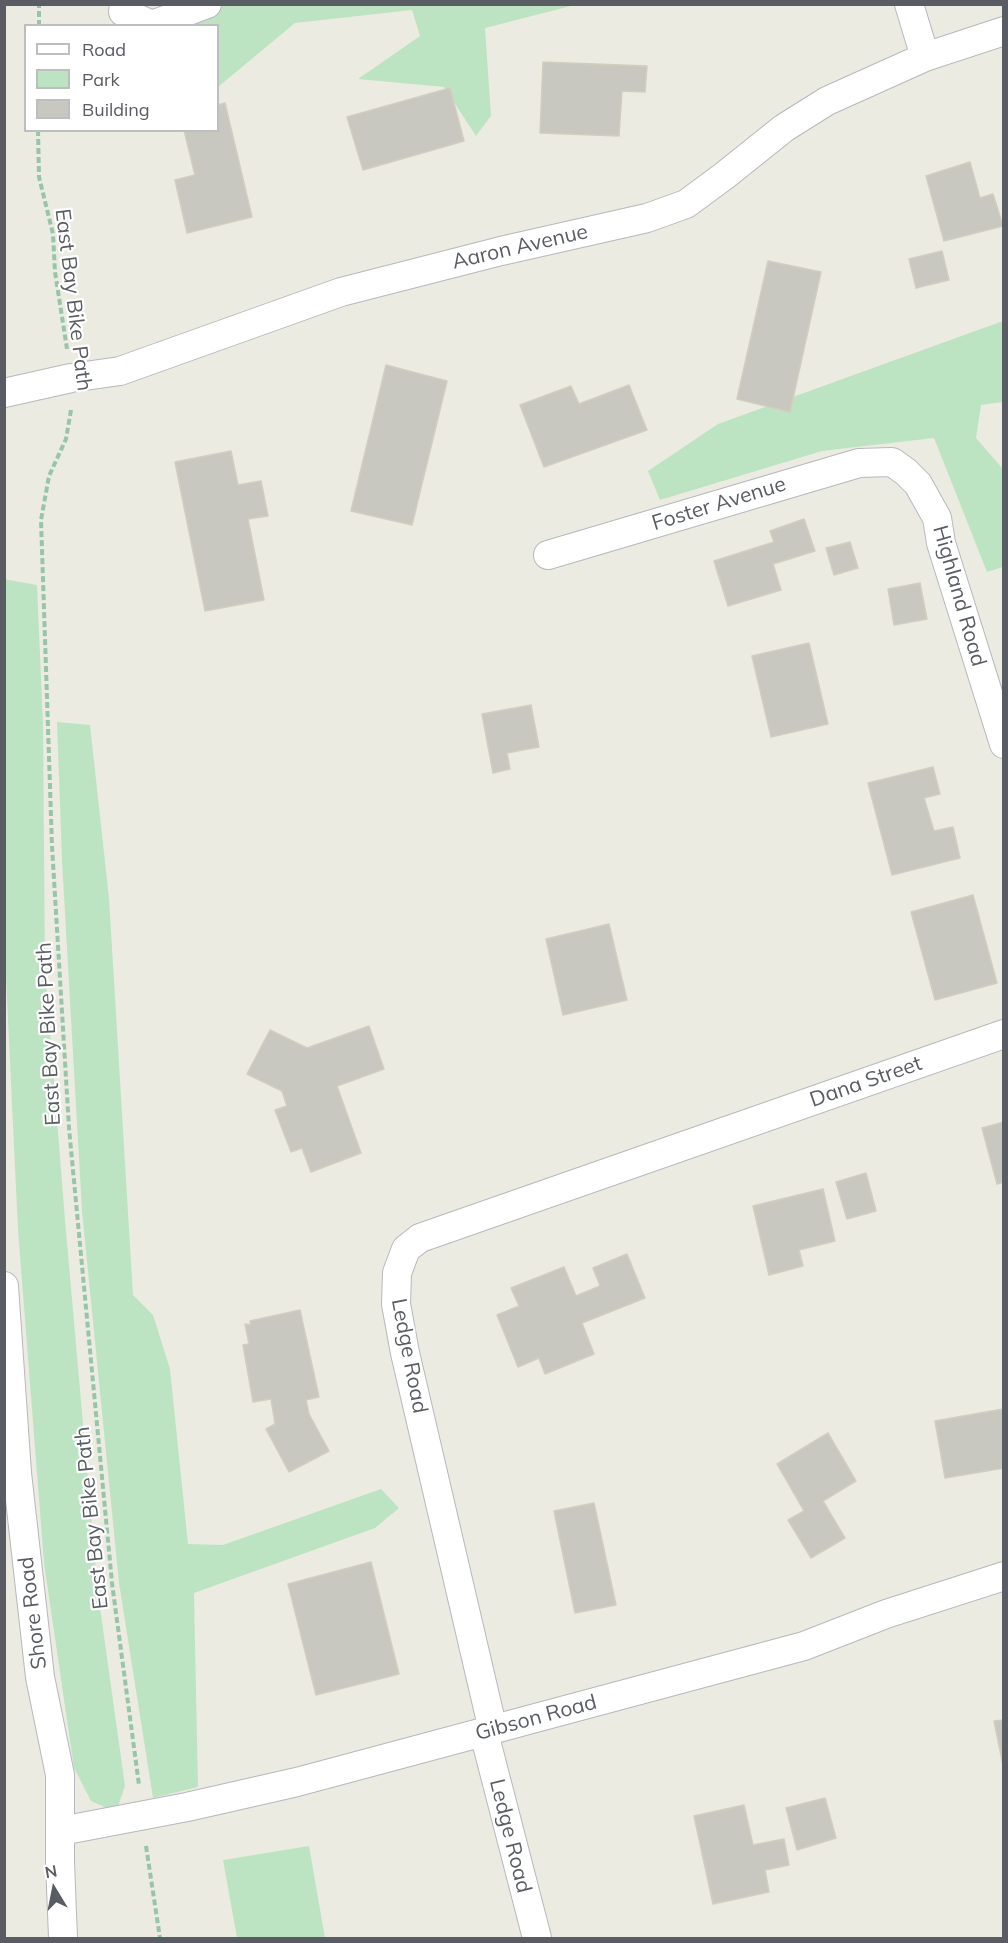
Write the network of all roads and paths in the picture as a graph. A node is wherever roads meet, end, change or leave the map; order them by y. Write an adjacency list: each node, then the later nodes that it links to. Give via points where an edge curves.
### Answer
1 (39, 4): 5 (path)
2 (123, 4): 6 (street, via 123,12)
3 (207, 4): 7 (street)
4 (909, 4): 9 (street)
5 (39, 24)
6 (148, 24)
7 (157, 24)
8 (1004, 31): 9 (street, Aaron Avenue)
9 (925, 57): 11 (street, Aaron Avenue, via 819,106 784,128 686,204 647,218 341,292 120,371)
10 (38, 132): 11 (path, East Bay Bike Path, via 39,177 53,234)
11 (71, 378): 12 (street, Aaron Avenue); 21 (path, East Bay Bike Path, via 71,415 66,439 50,476 41,520 52,846 70,1140 112,1583)
12 (4, 393)
13 (892, 462): 14 (street, Foster Avenue, via 859,463); 15 (street, Highland Road, via 918,484 937,518 941,543)
14 (548, 555)
15 (1004, 744)
16 (1004, 1034): 17 (street, Dana Street)
17 (729, 1129): 20 (street, Ledge Road, via 420,1238 406,1249 397,1273 396,1304)
18 (4, 1286): 22 (street, Shore Road, via 17,1473 40,1677 60,1775)
19 (1004, 1576): 20 (street, Gibson Road, via 886,1614 804,1646)
20 (489, 1731): 21 (street, Gibson Road, via 297,1782); 25 (street, Ledge Road)
21 (143, 1815): 22 (street, Gibson Road); 24 (path, East Bay Bike Path)
22 (61, 1832): 23 (street, Shore Road)
23 (63, 1938)
24 (160, 1938)
25 (537, 1938)

